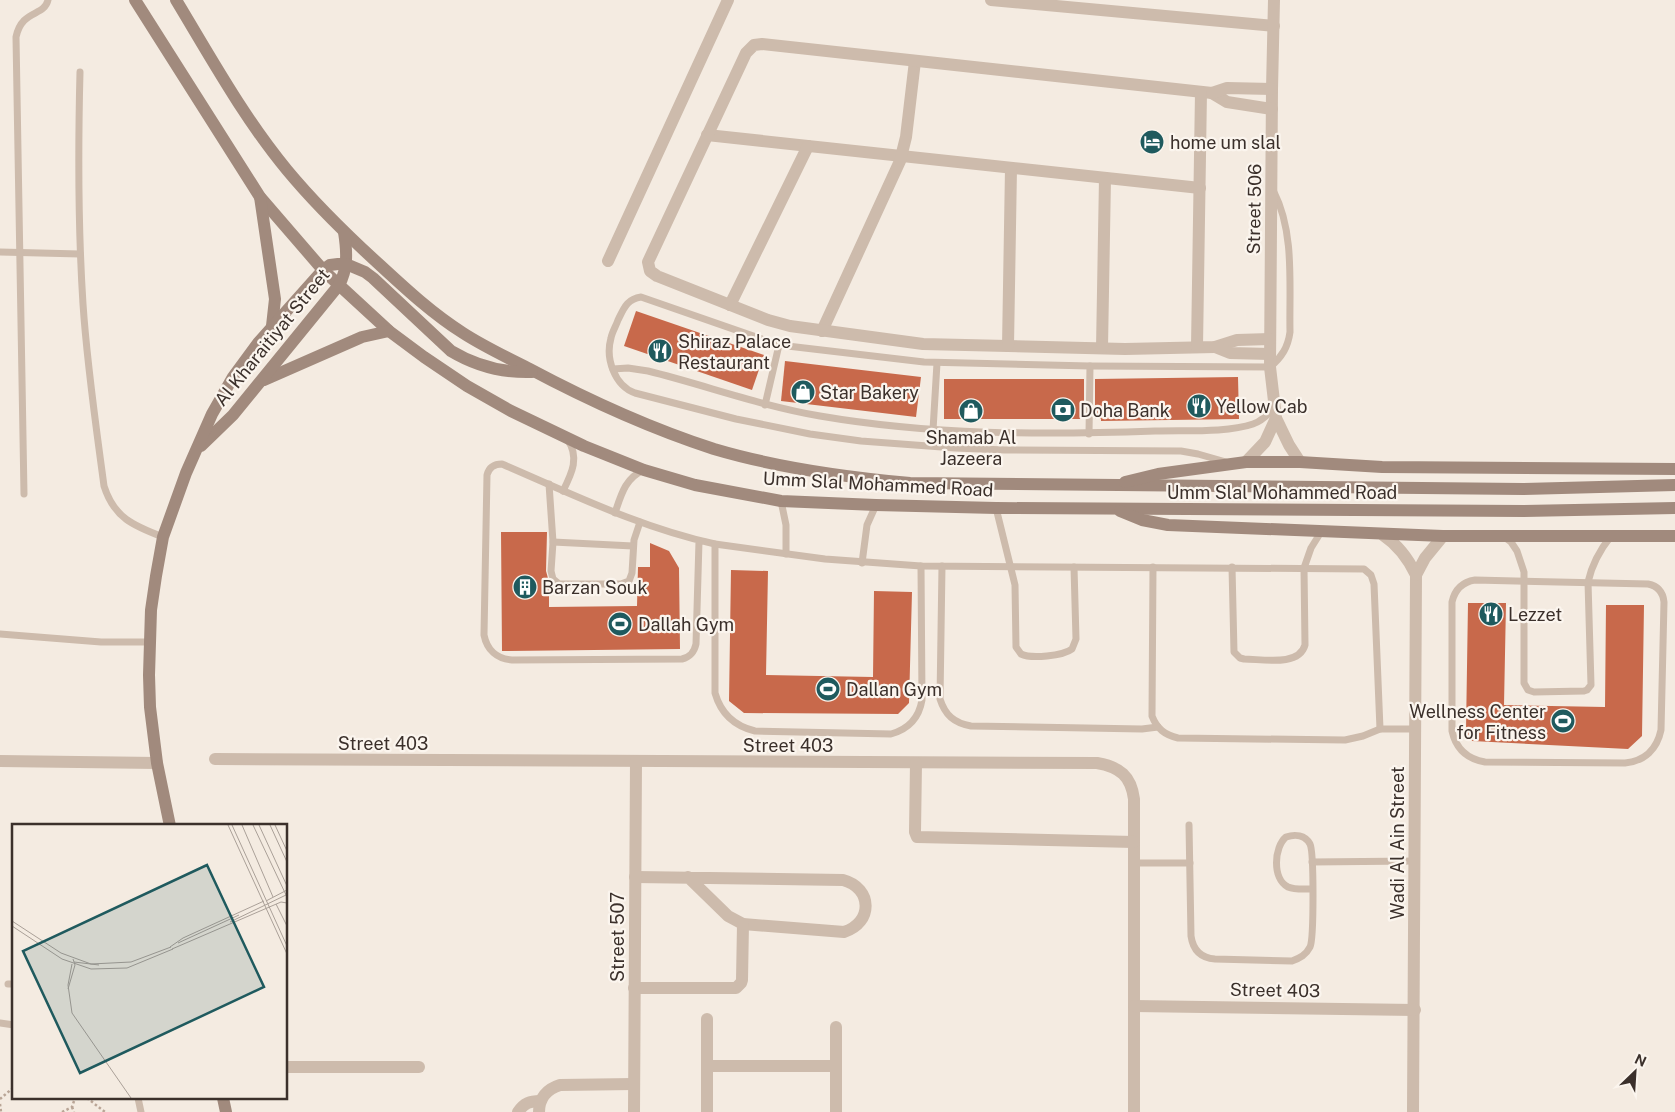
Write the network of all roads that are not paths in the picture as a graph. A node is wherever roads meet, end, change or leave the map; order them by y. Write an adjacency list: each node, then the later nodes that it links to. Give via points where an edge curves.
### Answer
1 (48, 0): 23 (lane, via 46,7 21,23 16,37)
2 (135, 0): 20 (street, Umm Slal Mohammed Road)
3 (176, 0): 21 (street, Umm Slal Mohammed Road, via 261,136 294,178)
4 (728, 0): 25 (street)
5 (991, 0): 7 (street)
6 (1274, 0): 7 (street, Street 506)
7 (1274, 26): 10 (street, Street 506)
8 (915, 61): 11 (street); 13 (street, via 754,45 746,52); 15 (street)
9 (80, 72): 24 (lane)
10 (1272, 89): 11 (street, via 1227,88); 12 (street, Street 506)
11 (1207, 92): 12 (street, via 1227,102); 19 (street)
12 (1272, 109): 18 (street, Street 506)
13 (707, 135): 14 (street); 29 (street, via 648,267 657,276)
14 (808, 146): 15 (street); 29 (street)
15 (902, 155): 16 (street); 32 (street)
16 (1011, 168): 17 (street); 35 (street)
17 (1105, 178): 19 (street); 38 (street)
18 (1271, 186): 33 (street, Street 506); 39 (lane, via 1282,212 1288,241 1290,332 1283,354)
19 (1200, 188): 36 (street)
20 (260, 197): 27 (street, Umm Slal Mohammed Road); 30 (street, via 275,299)
21 (344, 232): 26 (street, Al Kharaitiyat Street); 43 (street, Umm Slal Mohammed Road, via 420,302 464,334)
22 (0, 252): 23 (lane)
23 (20, 252): 24 (lane); 60 (lane)
24 (80, 254): 74 (lane, via 87,352 104,486 112,504 125,519)
25 (608, 262)
26 (346, 264): 27 (street); 28 (street, Al Kharaitiyat Street); 43 (street, via 373,278 451,351 463,358 491,369)
27 (323, 270): 28 (street, Umm Slal Mohammed Road); 30 (street, Al Kharaitiyat Street)
28 (339, 285): 31 (street, Umm Slal Mohammed Road); 44 (street, Al Kharaitiyat Street)
29 (730, 305): 32 (street, via 768,320)
30 (272, 328): 50 (street, Al Kharaitiyat Street, via 233,377)
31 (390, 331): 44 (street, via 362,337); 49 (street, Umm Slal Mohammed Road, via 467,386)
32 (822, 331): 35 (street, via 924,344)
33 (1270, 339): 37 (street, via 1237,340); 39 (street, Street 506)
34 (779, 344): 40 (lane); 42 (lane, via 641,297 634,298 627,302 614,329 609,347); 45 (lane)
35 (1008, 346): 38 (street)
36 (1197, 347): 37 (street); 38 (street)
37 (1215, 347): 39 (street)
38 (1102, 348)
39 (1270, 361): 41 (lane); 46 (street, Street 506)
40 (937, 363): 41 (lane); 47 (lane)
41 (1090, 366): 48 (lane)
42 (613, 369): 45 (lane, via 648,371); 53 (lane, via 620,384 635,394 810,434 956,448 1181,452)
43 (535, 372): 58 (street, Umm Slal Mohammed Road, via 670,434 764,462 812,472 910,483)
44 (262, 381): 50 (street, Al Kharaitiyat Street)
45 (765, 405): 47 (lane, via 884,426)
46 (1275, 412): 48 (lane, via 1254,424 1236,427); 51 (street, via 1265,442); 52 (street, Street 506, via 1286,441)
47 (933, 430): 48 (lane)
48 (1089, 434)
49 (565, 437): 55 (street, Umm Slal Mohammed Road); 59 (lane, via 572,450 574,464)
50 (196, 452): 74 (street, Al Kharaitiyat Street)
51 (1246, 462): 52 (street); 53 (street)
52 (1300, 462): 54 (street, via 1382,467)
53 (1232, 464): 58 (street, via 1144,477)
54 (1675, 469)
55 (644, 470): 61 (street, Umm Slal Mohammed Road, via 695,485); 66 (lane, via 625,485)
56 (548, 484): 59 (lane); 75 (lane, via 502,464 494,465 488,471 484,635 488,646 500,658 688,658 696,644); 76 (lane)
57 (1675, 484): 58 (street, Umm Slal Mohammed Road, via 1523,489)
58 (1116, 486)
59 (563, 491): 66 (lane)
60 (24, 494)
61 (781, 500): 62 (street, Umm Slal Mohammed Road); 79 (lane, via 786,525)
62 (876, 505): 63 (street, Umm Slal Mohammed Road); 80 (lane, via 867,525)
63 (996, 508): 65 (street, Umm Slal Mohammed Road); 83 (lane)
64 (1675, 508): 65 (street, Umm Slal Mohammed Road, via 1524,511)
65 (1116, 509): 68 (street, via 1142,520 1168,524)
66 (615, 513): 67 (lane)
67 (640, 522): 75 (lane); 78 (lane)
68 (1321, 532): 69 (street); 87 (lane)
69 (1383, 535): 70 (street); 88 (street, via 1406,556)
70 (1443, 536): 71 (street); 88 (street)
71 (1504, 536): 72 (street); 89 (lane, via 1517,551)
72 (1611, 536): 73 (street); 90 (lane, via 1590,570)
73 (1675, 536)
74 (163, 537): 92 (street, Al Kharaitiyat Street)
75 (699, 541): 77 (lane)
76 (553, 542): 78 (lane); 78 (lane, via 552,575 563,585 625,583 631,577)
77 (715, 544): 79 (lane); 81 (lane, via 715,693 726,715 739,726 755,731 891,734 910,725 919,714 922,700)
78 (633, 546)
79 (786, 554): 80 (lane)
80 (862, 563): 81 (lane)
81 (921, 566): 82 (lane)
82 (942, 566): 83 (lane); 93 (lane, via 940,699 952,720 971,726)
83 (1012, 567): 84 (lane); 84 (lane, via 1016,593 1016,647 1021,654 1029,656 1062,655 1075,645)
84 (1074, 567): 85 (lane)
85 (1153, 567): 86 (lane); 93 (lane, via 1152,716)
86 (1232, 568): 87 (lane); 87 (lane, via 1234,652 1244,659 1288,660 1298,657 1305,645)
87 (1304, 568): 94 (lane, via 1359,568 1368,571 1373,579)
88 (1416, 574): 95 (street, Wadi Al Ain Street)
89 (1524, 581): 90 (lane); 90 (lane, via 1524,683 1528,690 1534,692 1587,690 1591,685); 90 (lane, via 1468,581 1457,589 1452,602 1452,731 1459,749 1477,761 1625,763 1645,757 1656,746 1661,730 1663,597 1657,588 1648,584)
90 (1588, 582)
91 (0, 634): 92 (lane, via 101,642)
92 (149, 642): 99 (street, Al Kharaitiyat Street, via 150,707)
93 (1158, 727): 94 (lane, via 1178,738 1325,740 1354,739)
94 (1380, 729): 95 (lane)
95 (1414, 729): 104 (street, Wadi Al Ain Street)
96 (215, 759): 98 (street, Street 403)
97 (0, 761): 99 (street)
98 (636, 761): 100 (street, Street 403); 108 (street, Street 507)
99 (157, 763): 101 (street, Al Kharaitiyat Street)
100 (916, 763): 103 (street, Street 403, via 1109,765 1119,770 1133,788); 103 (street, via 915,832 921,839)
101 (170, 824)
102 (1189, 825): 107 (lane)
103 (1134, 842): 106 (street, Street 403)
104 (1414, 861): 105 (lane); 114 (street, Wadi Al Ain Street)
105 (1312, 862): 110 (lane); 110 (lane, via 1311,849 1304,838 1291,836 1280,844 1277,870 1282,882 1294,888)
106 (1134, 863): 107 (lane); 113 (street, Street 403)
107 (1190, 863): 110 (lane, via 1192,942 1197,952 1208,959 1292,961 1306,954 1312,942)
108 (635, 877): 109 (street); 112 (street, Street 507)
109 (688, 877): 111 (street, via 728,916); 111 (street, via 843,880 860,889 865,900 863,918 856,927 844,932)
110 (1312, 889)
111 (743, 924): 112 (street, via 742,980 736,988)
112 (634, 988): 121 (street, Street 507)
113 (1134, 1006): 114 (street, Street 403); 127 (street, Street 403)
114 (1415, 1010): 128 (street, Wadi Al Ain Street)
115 (707, 1020): 117 (street)
116 (836, 1027): 118 (street)
117 (707, 1066): 118 (street); 125 (street)
118 (836, 1066): 126 (street)
119 (288, 1067): 120 (street)
120 (419, 1067)
121 (634, 1084): 122 (street, via 560,1085 550,1088); 124 (street, Street 507)
122 (540, 1106): 123 (street, via 528,1102)
123 (518, 1112)
124 (634, 1112)
125 (707, 1112)
126 (836, 1112)
127 (1134, 1112)
128 (1413, 1112)

